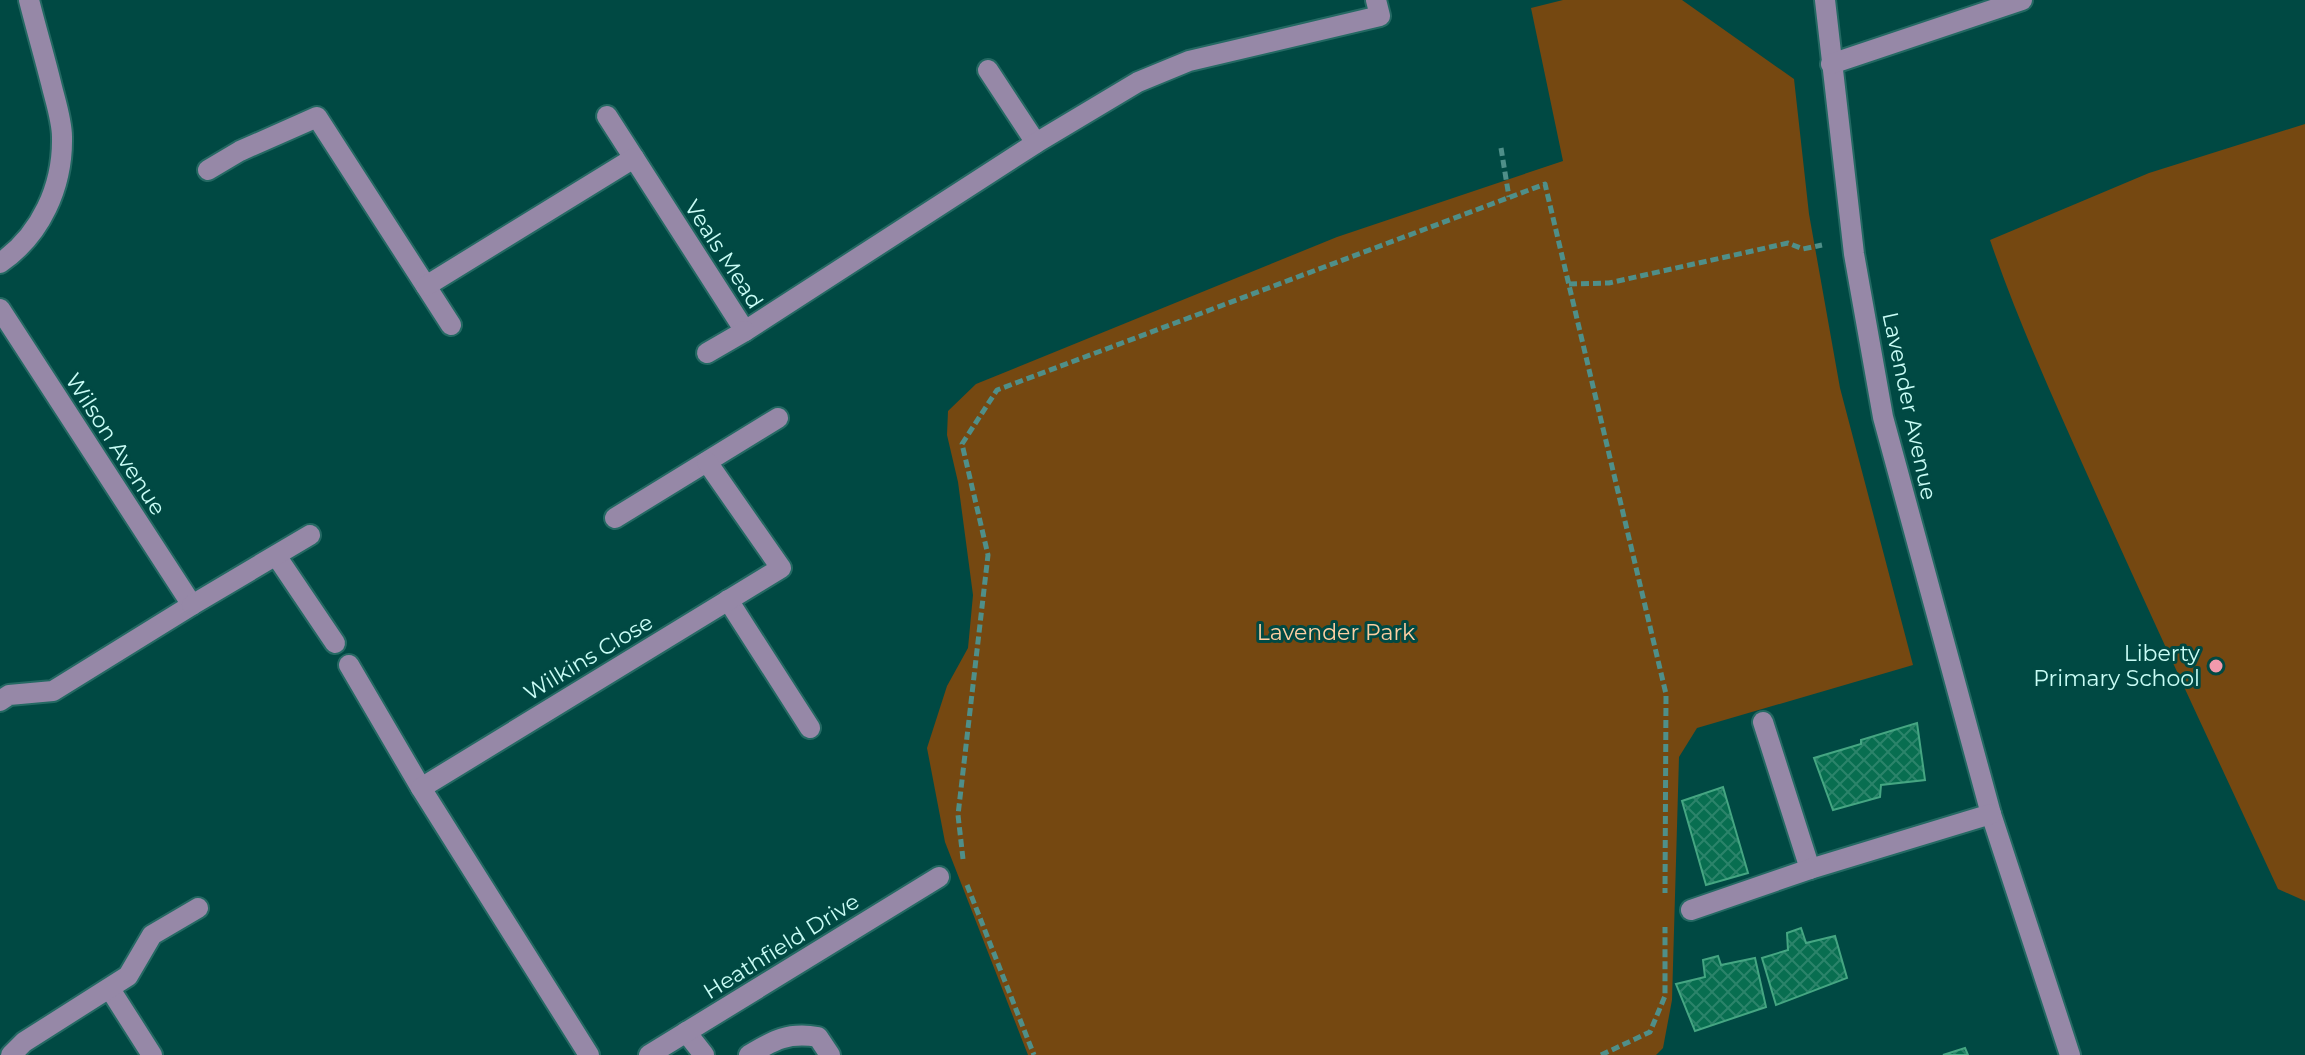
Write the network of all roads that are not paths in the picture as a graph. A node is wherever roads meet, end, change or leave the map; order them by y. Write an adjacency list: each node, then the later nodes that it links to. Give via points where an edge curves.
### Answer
1 (29, 0): 11 (street, via 63,135 61,157 42,219)
2 (1376, 0): 8 (street, Veals Mead, via 1380,16 1189,61 1138,82)
3 (1825, 0): 5 (street, Lavender Avenue)
4 (2022, 0): 5 (street)
5 (1831, 64): 30 (street, Lavender Avenue, via 1883,417)
6 (988, 70): 8 (street)
7 (607, 116): 9 (street, Veals Mead)
8 (1036, 143): 15 (street, Veals Mead)
9 (634, 158): 12 (street); 15 (street, Veals Mead)
10 (208, 170): 12 (street, via 317,117)
11 (0, 263)
12 (426, 286): 14 (street)
13 (0, 309): 23 (street, Wilson Avenue)
14 (451, 325)
15 (745, 331): 16 (street)
16 (707, 353)
17 (778, 418): 18 (street)
18 (707, 462): 19 (street); 22 (street, Wilkins Close, via 781,568)
19 (615, 518)
20 (310, 535): 21 (street)
21 (277, 557): 23 (street); 24 (street)
22 (728, 600): 28 (street); 29 (street, Wilkins Close)
23 (192, 605): 26 (street, via 53,691 9,695)
24 (335, 643)
25 (349, 665): 29 (street)
26 (0, 701)
27 (1763, 722): 31 (street)
28 (810, 728)
29 (421, 788): 39 (street)
30 (1991, 814): 31 (street); 44 (street, Lavender Avenue)
31 (1810, 869): 34 (street)
32 (939, 877): 36 (street, Heathfield Drive)
33 (198, 908): 35 (street, via 152,935 128,976)
34 (1691, 910)
35 (110, 989): 37 (street); 38 (street)
36 (686, 1032): 40 (street, Heathfield Drive); 41 (street)
37 (11, 1055)
38 (152, 1055)
39 (589, 1055)
40 (649, 1055)
41 (704, 1055)
42 (749, 1055): 43 (street, via 799,1033 818,1037)
43 (830, 1055)
44 (2070, 1055)

